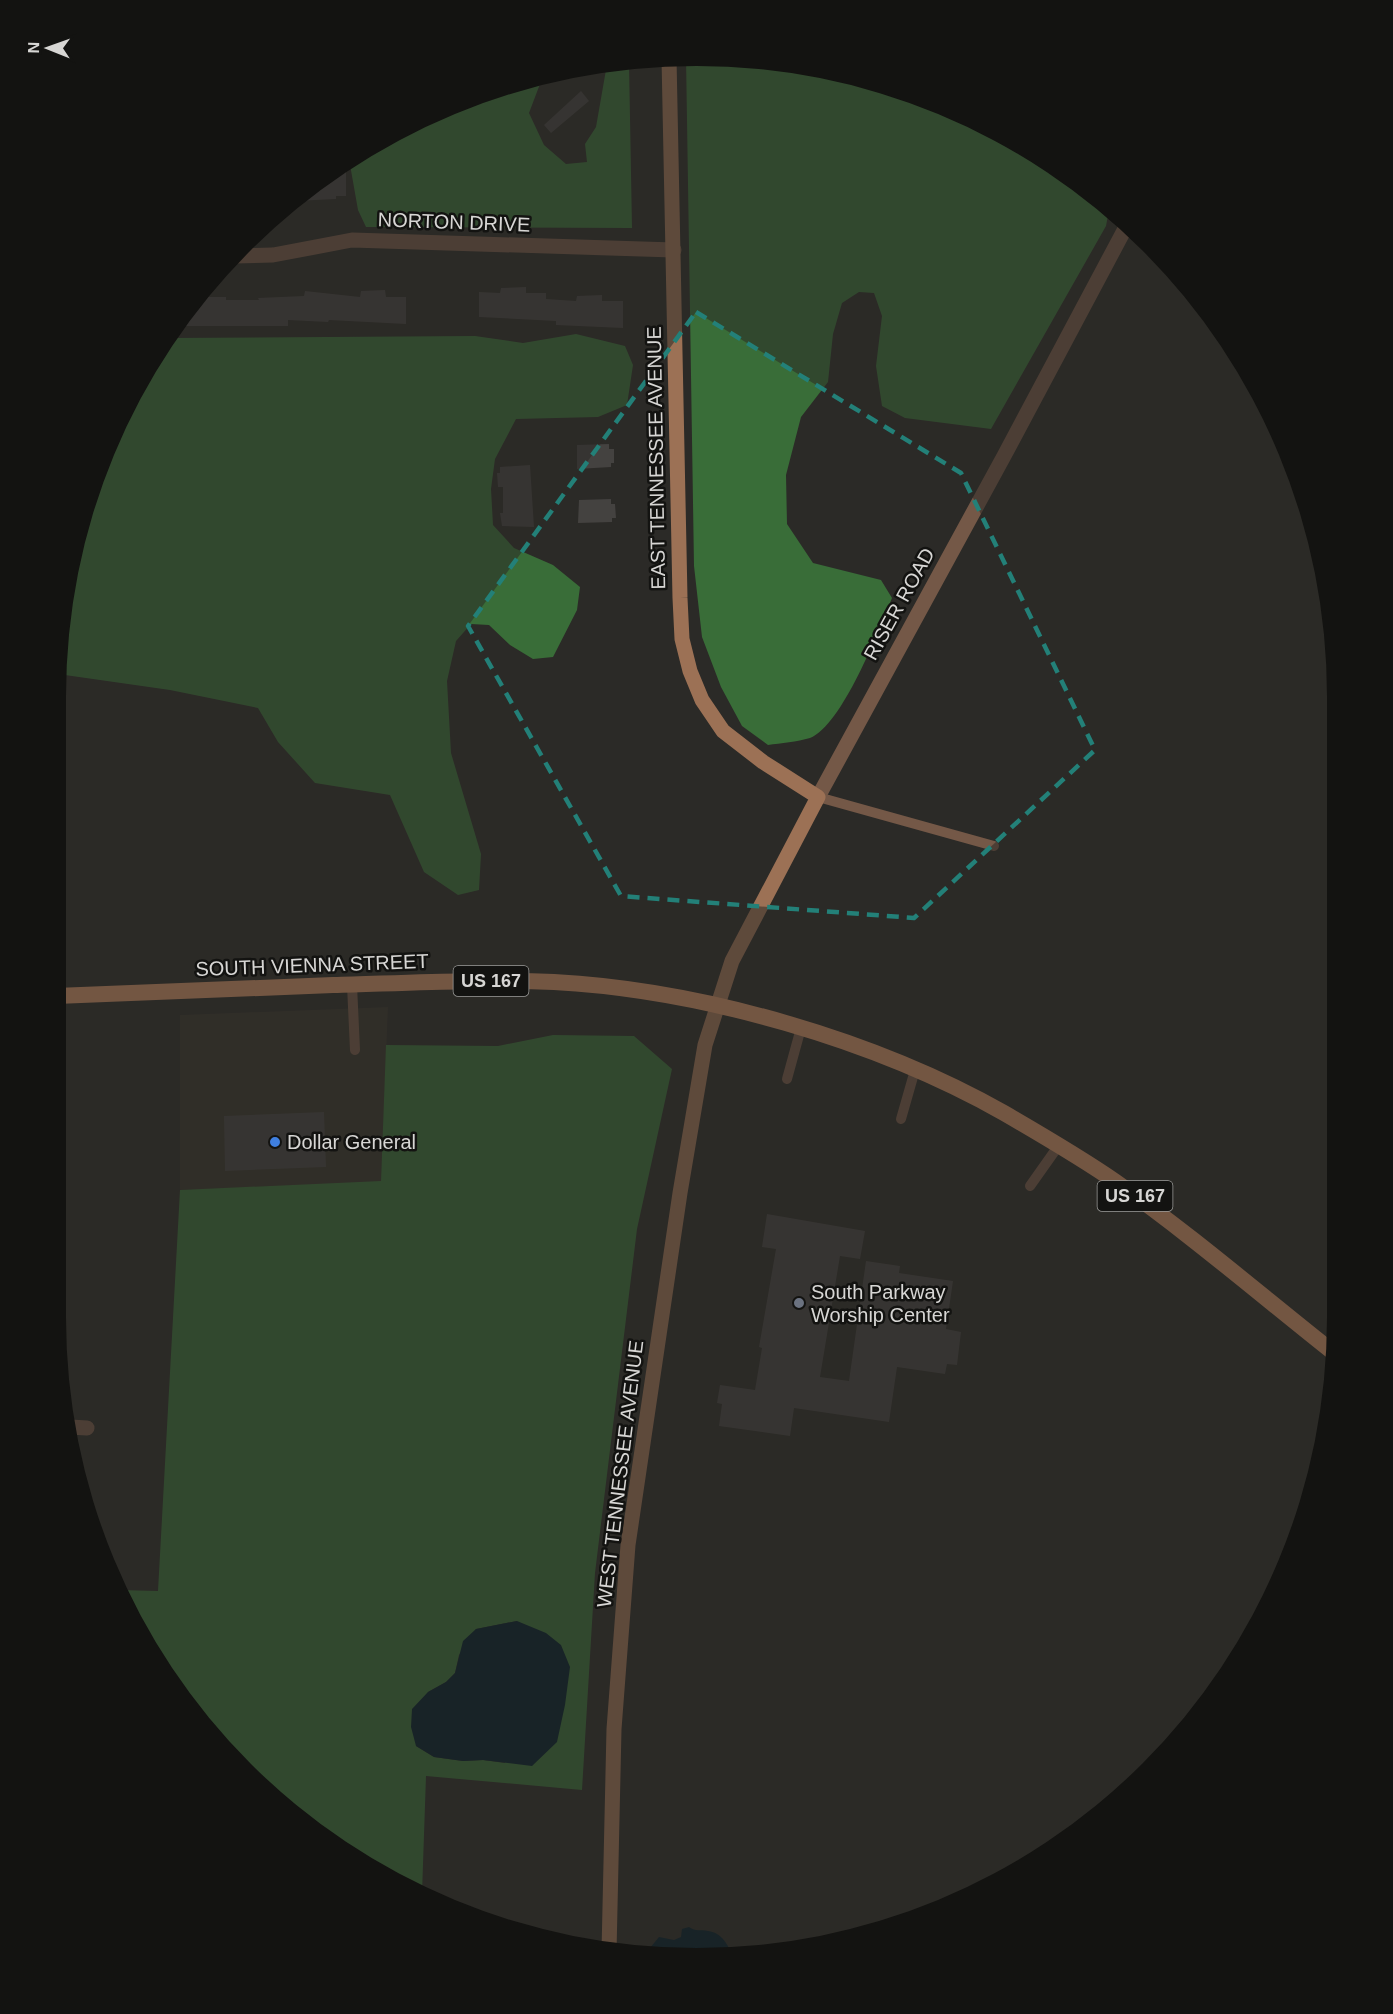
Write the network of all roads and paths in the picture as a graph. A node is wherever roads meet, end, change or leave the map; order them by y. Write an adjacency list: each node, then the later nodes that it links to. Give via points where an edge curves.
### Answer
1 (669, 67): 3 (main road, EAST TENNESSEE AVENUE)
2 (1123, 233): 5 (street, RISER ROAD)
3 (674, 250): 4 (street, NORTON DRIVE, via 352,240 273,255); 5 (main road, EAST TENNESSEE AVENUE, via 680,598 682,639 690,671 702,700 723,731 762,762)
4 (246, 256)
5 (818, 797): 6 (lane); 9 (main road, RISER ROAD, via 732,961)
6 (994, 846)
7 (352, 985): 8 (highway, SOUTH VIENNA STREET / US 167); 9 (highway, SOUTH VIENNA STREET / US 167, via 555,982); 11 (lane)
8 (66, 996)
9 (717, 1006): 10 (highway, SOUTH VIENNA STREET / US 167); 20 (main road, WEST TENNESSEE AVENUE, via 705,1045 680,1193 628,1545 614,1729)
10 (801, 1028): 12 (highway, SOUTH VIENNA STREET / US 167); 13 (lane)
11 (355, 1050)
12 (915, 1070): 14 (lane); 15 (highway, SOUTH VIENNA STREET / US 167, via 1001,1111)
13 (787, 1079)
14 (901, 1119)
15 (1059, 1145): 16 (lane); 17 (highway, SOUTH VIENNA STREET / US 167, via 1157,1212)
16 (1030, 1186)
17 (1326, 1347)
18 (76, 1428): 19 (street)
19 (87, 1428)
20 (609, 1942)

